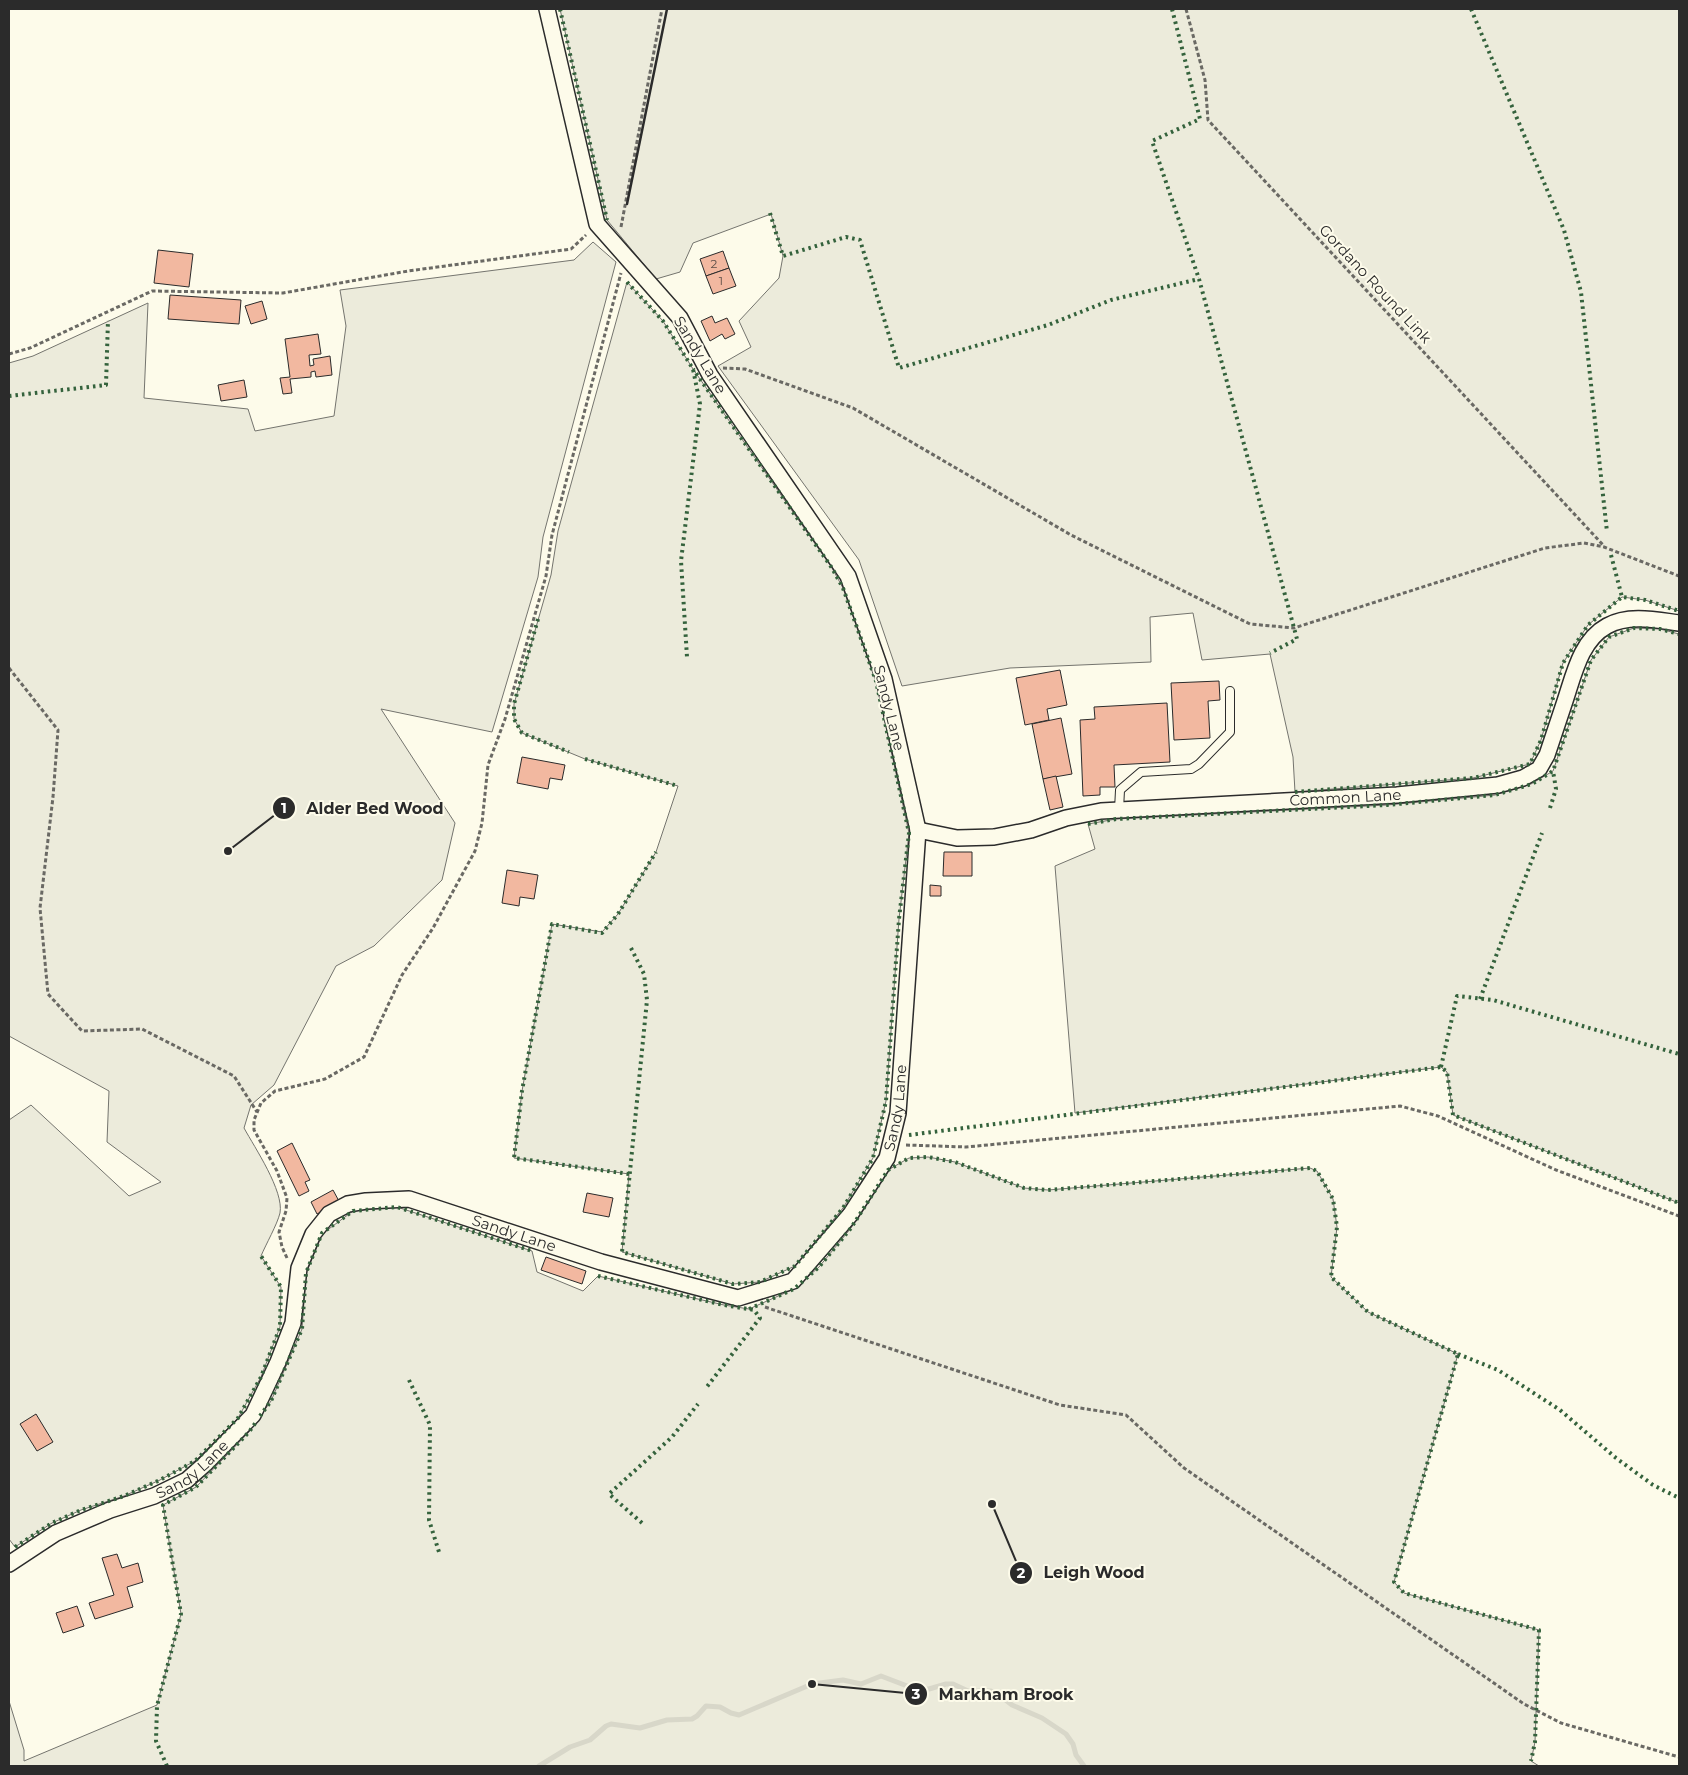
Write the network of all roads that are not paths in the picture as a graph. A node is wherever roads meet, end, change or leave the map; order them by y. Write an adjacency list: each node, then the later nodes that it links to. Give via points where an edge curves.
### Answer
1 (546, 9): 5 (street, Sandy Lane, via 597,224 680,318 706,368 848,576 884,679)
2 (1679, 623): 4 (street, Common Lane, via 1627,620 1608,625 1593,636 1579,658 1547,755 1539,769 1523,778 1498,785 1397,795)
3 (1230, 691): 4 (lane, via 1228,736 1195,767 1138,773 1120,790)
4 (1119, 810): 5 (street, Common Lane, via 1066,818 994,837 957,838)
5 (918, 830): 6 (street, Sandy Lane, via 898,1113 887,1158 850,1215 793,1281 738,1298 601,1262 409,1199 348,1204 329,1214 313,1234 299,1268 293,1323 253,1415 187,1480 56,1533)
6 (9, 1564)

